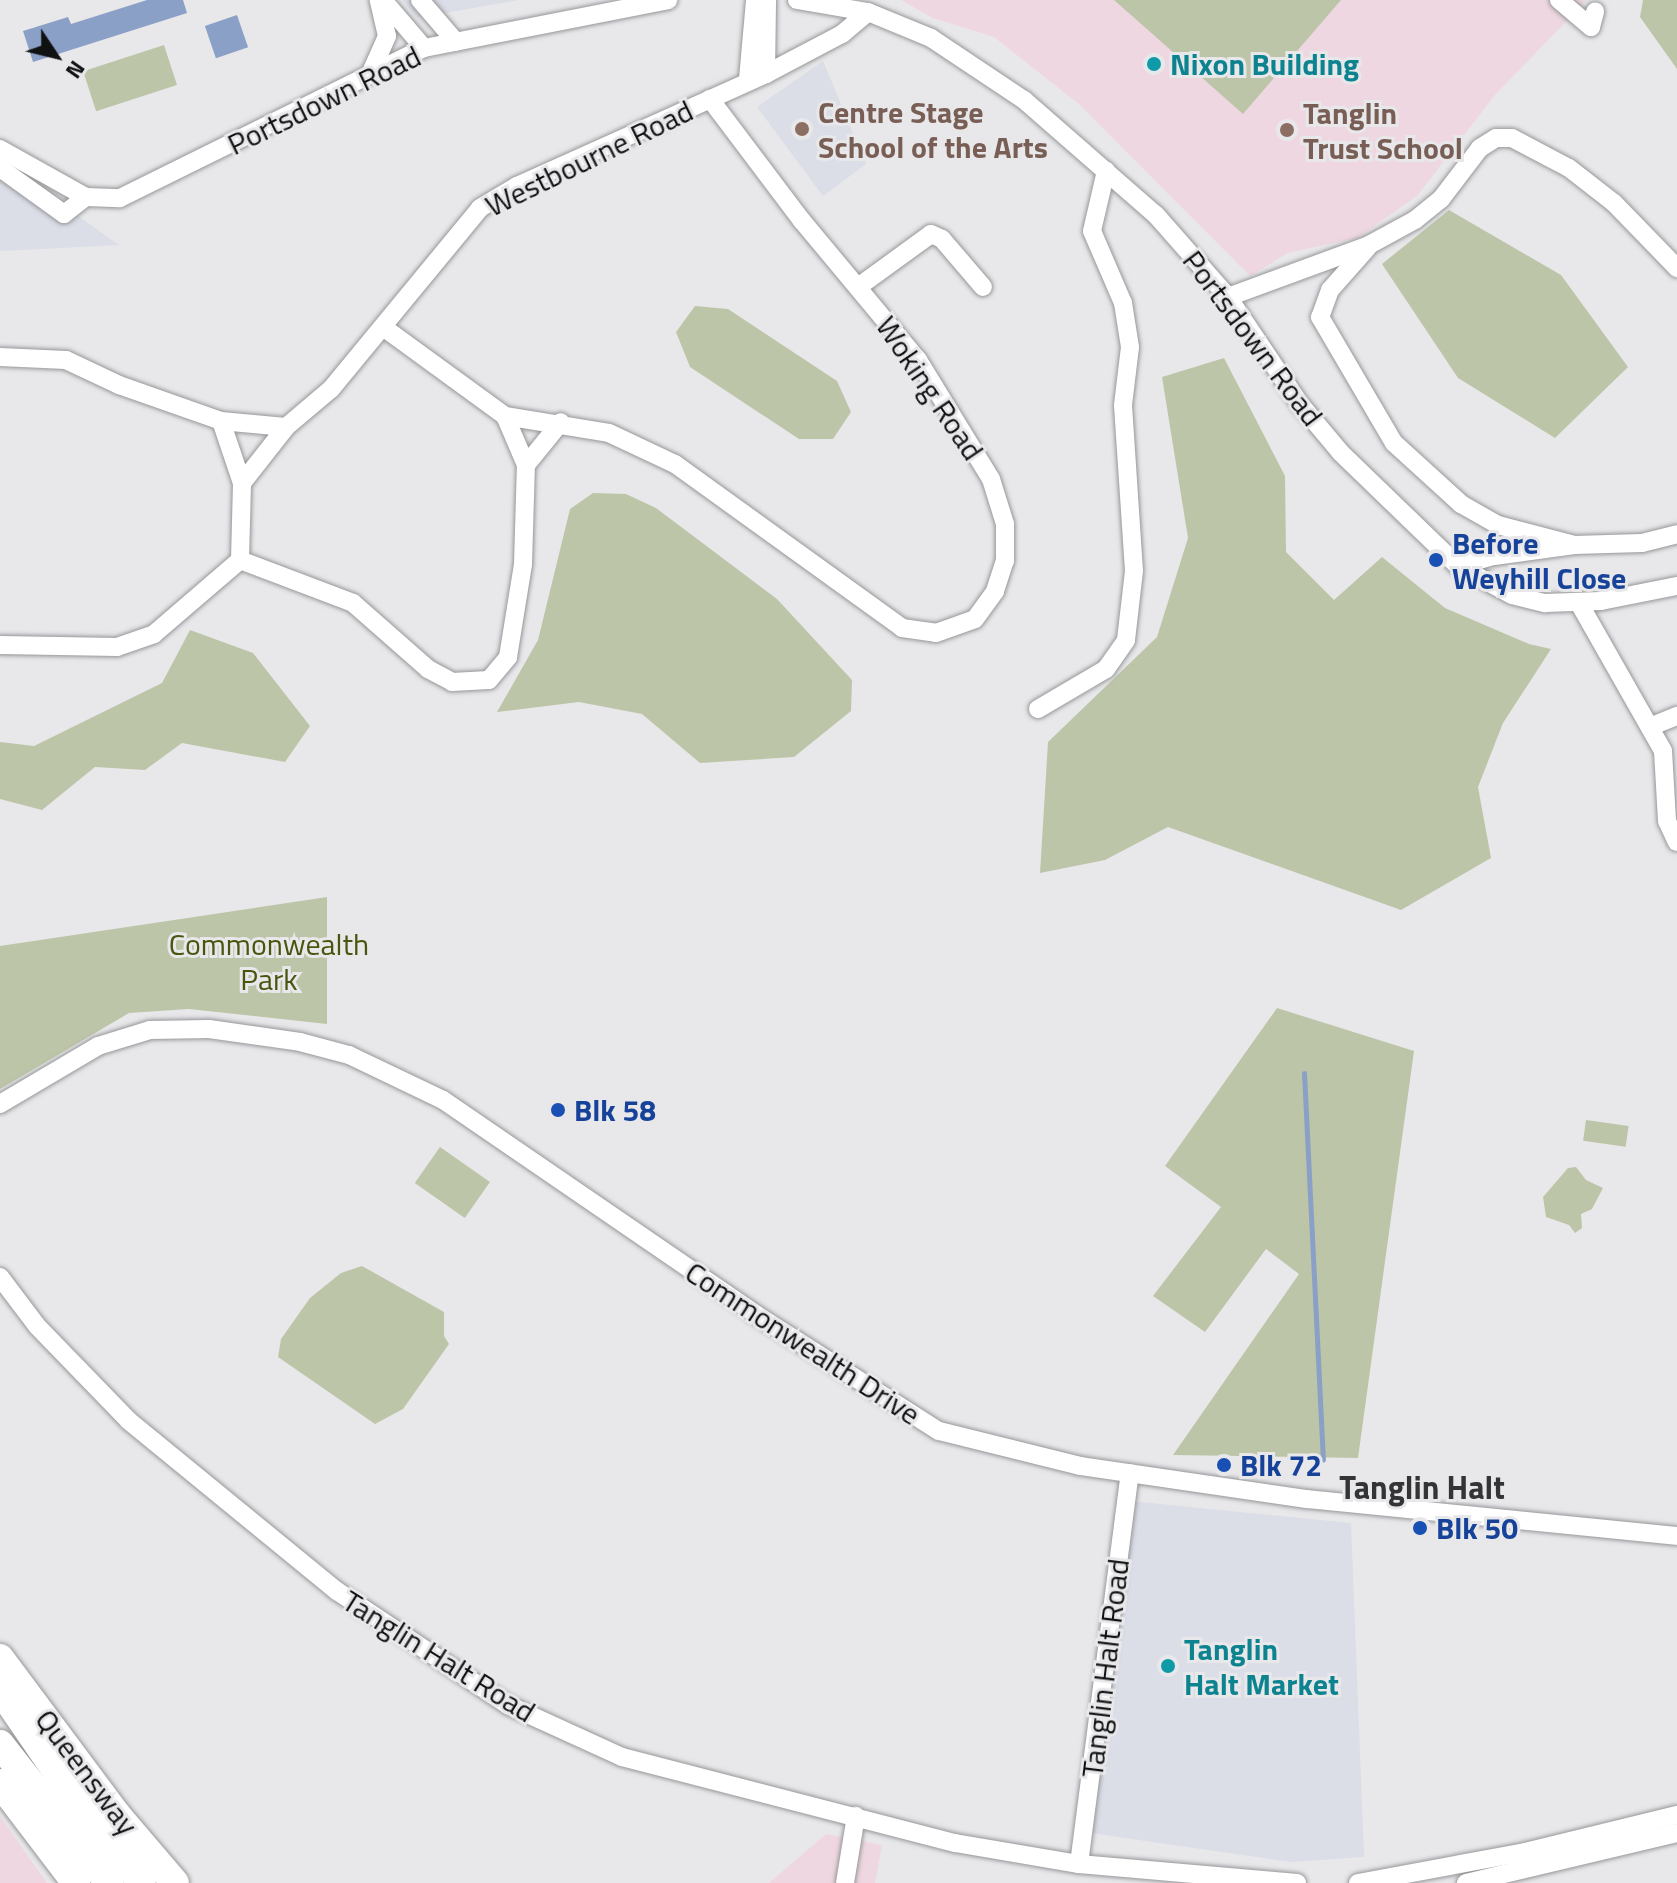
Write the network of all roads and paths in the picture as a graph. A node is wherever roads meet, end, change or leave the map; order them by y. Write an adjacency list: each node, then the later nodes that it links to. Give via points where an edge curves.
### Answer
1 (381, 0): 12 (street); 13 (street, via 387,36)
2 (420, 0): 11 (street)
3 (668, 0): 11 (street, Portsdown Road)
4 (755, 0): 14 (street)
5 (767, 0): 14 (street)
6 (797, 0): 8 (street, Portsdown Road)
7 (1559, 0): 10 (street)
8 (825, 2): 9 (street, Portsdown Road)
9 (868, 12): 14 (street, Westbourne Road, via 842,34); 18 (street, Portsdown Road, via 973,62)
10 (1593, 20)
11 (456, 42): 12 (street, Portsdown Road)
12 (424, 48): 13 (street, Portsdown Road)
13 (372, 70): 19 (street, Portsdown Road, via 139,193)
14 (757, 76): 15 (street, Westbourne Road)
15 (710, 99): 22 (street, Woking Road); 25 (street, Westbourne Road, via 517,186 480,208)
16 (0, 149): 19 (street)
17 (0, 168): 19 (street, Portsdown Road, via 64,214)
18 (1106, 171): 24 (street, Portsdown Road, via 1156,215); 40 (street, via 1092,231 1123,303 1130,347 1123,405 1134,571 1126,640 1106,669)
19 (86, 197)
20 (1369, 245): 21 (street, via 1441,199 1480,148 1496,138 1512,138 1569,168 1614,203); 24 (street); 34 (street, via 1330,290 1320,317 1394,443 1461,504 1522,533)
21 (1677, 268)
22 (858, 287): 23 (street, via 931,234 942,239); 29 (street, Woking Road, via 959,421 991,479 1005,524 1005,561 995,591 975,619 958,629 936,633 902,628 675,464 609,433)
23 (983, 287)
24 (1228, 297): 36 (street, Portsdown Road, via 1300,404 1341,453)
25 (383, 327): 27 (street); 30 (street, Westbourne Road, via 331,389)
26 (0, 357): 28 (street, via 66,360)
27 (505, 416): 29 (street); 31 (street)
28 (221, 421): 30 (street); 32 (street)
29 (561, 422): 31 (street)
30 (286, 427): 32 (street)
31 (526, 465): 35 (street, via 517,616 508,657 489,680 452,682 405,651 353,603)
32 (242, 483): 35 (street)
33 (1677, 534): 34 (street, via 1642,543)
34 (1574, 545): 36 (street)
35 (240, 560): 39 (street, via 154,634 117,647)
36 (1458, 566): 38 (street, Portsdown Road, via 1512,595)
37 (1677, 586): 38 (street, Portsdown Road)
38 (1579, 603): 42 (street)
39 (0, 645)
40 (1038, 709)
41 (1677, 716): 42 (street)
42 (1652, 726): 43 (street, via 1663,751 1667,821)
43 (1677, 842)
44 (0, 1104): 46 (street, Commonwealth Drive, via 98,1046 150,1030 209,1029 349,1055 443,1100 755,1314 939,1431 998,1450)
45 (0, 1277): 53 (street, Tanglin Halt Road, via 37,1326 129,1421 337,1591 449,1668 508,1705 622,1757)
46 (1130, 1473): 47 (street, Commonwealth Drive, via 1307,1499); 55 (street, Tanglin Halt Road)
47 (1677, 1536)
48 (0, 1658): 59 (highway, Queensway, via 89,1779)
49 (0, 1689): 58 (highway, Queensway, via 98,1832)
50 (0, 1744): 57 (highway, Queensway)
51 (0, 1783): 56 (highway)
52 (1677, 1815): 62 (street, via 1525,1852)
53 (856, 1816): 55 (street, Tanglin Halt Road, via 955,1843); 60 (street)
54 (1677, 1833): 63 (street)
55 (1079, 1864): 61 (street, Tanglin Halt Road)
56 (76, 1883)
57 (109, 1883)
58 (142, 1883)
59 (175, 1883)
60 (845, 1883)
61 (1297, 1883)
62 (1358, 1883)
63 (1466, 1883)

